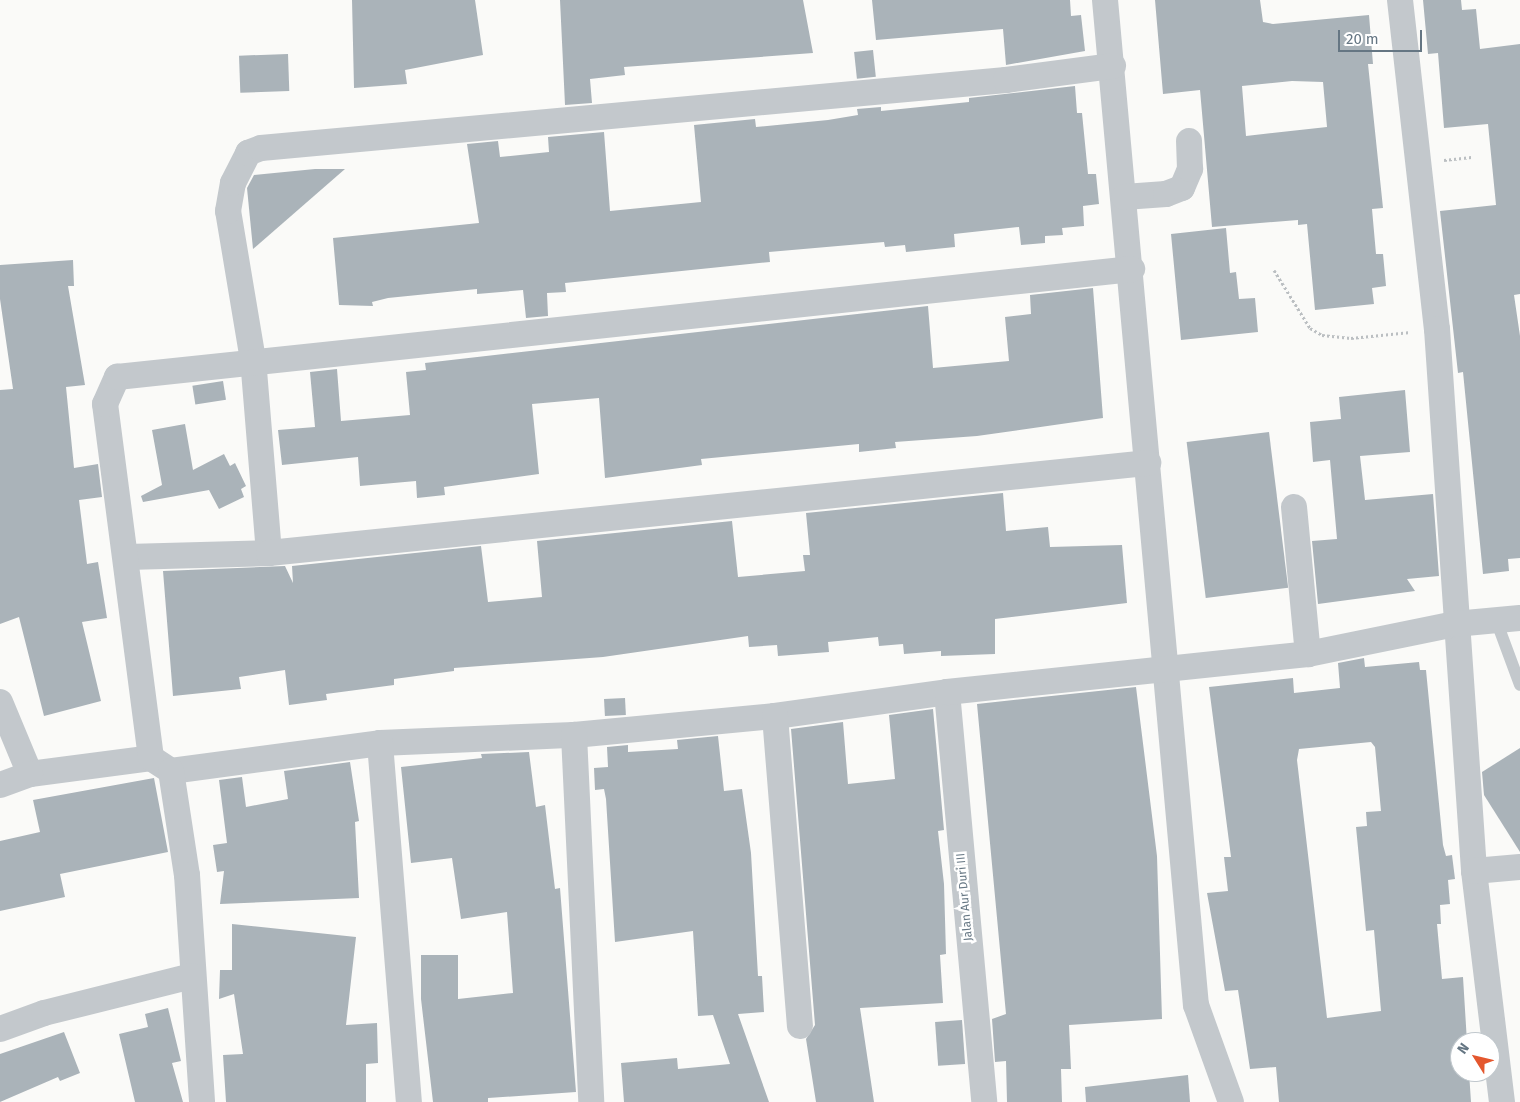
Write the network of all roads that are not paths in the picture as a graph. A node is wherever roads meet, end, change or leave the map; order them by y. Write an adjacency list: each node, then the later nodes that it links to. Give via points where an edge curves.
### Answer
1 (1105, 0): 3 (street)
2 (1400, 0): 13 (street, via 1437,329)
3 (1113, 66): 5 (street); 7 (street, via 1006,80 261,148 248,153 239,165 228,204)
4 (1189, 141): 5 (street, via 1190,169 1182,188 1166,194)
5 (1124, 197): 6 (street)
6 (1132, 269): 7 (street); 8 (street)
7 (253, 360): 10 (street); 11 (street, via 124,374 112,383 105,404)
8 (1148, 463): 10 (street); 15 (street)
9 (1294, 506): 14 (street)
10 (269, 554): 11 (street)
11 (127, 558): 22 (street)
12 (1508, 619): 13 (street); 16 (lane)
13 (1455, 624): 14 (street); 26 (street)
14 (1308, 654): 15 (street)
15 (1166, 667): 17 (street); 34 (street, via 1196,1005)
16 (1520, 685)
17 (947, 692): 19 (street); 33 (street, Jalan Aur Duri III)
18 (0, 702): 23 (street)
19 (775, 716): 20 (street); 28 (street)
20 (574, 735): 21 (street); 32 (street)
21 (380, 743): 22 (street); 31 (street)
22 (161, 764): 23 (street); 27 (street, via 187,874)
23 (30, 774): 24 (street)
24 (0, 785)
25 (1520, 867): 26 (street)
26 (1474, 871): 35 (street)
27 (192, 976): 29 (street, via 44,1013); 30 (street)
28 (800, 1026)
29 (0, 1029)
30 (202, 1102)
31 (410, 1102)
32 (591, 1102)
33 (984, 1102)
34 (1231, 1102)
35 (1502, 1102)

